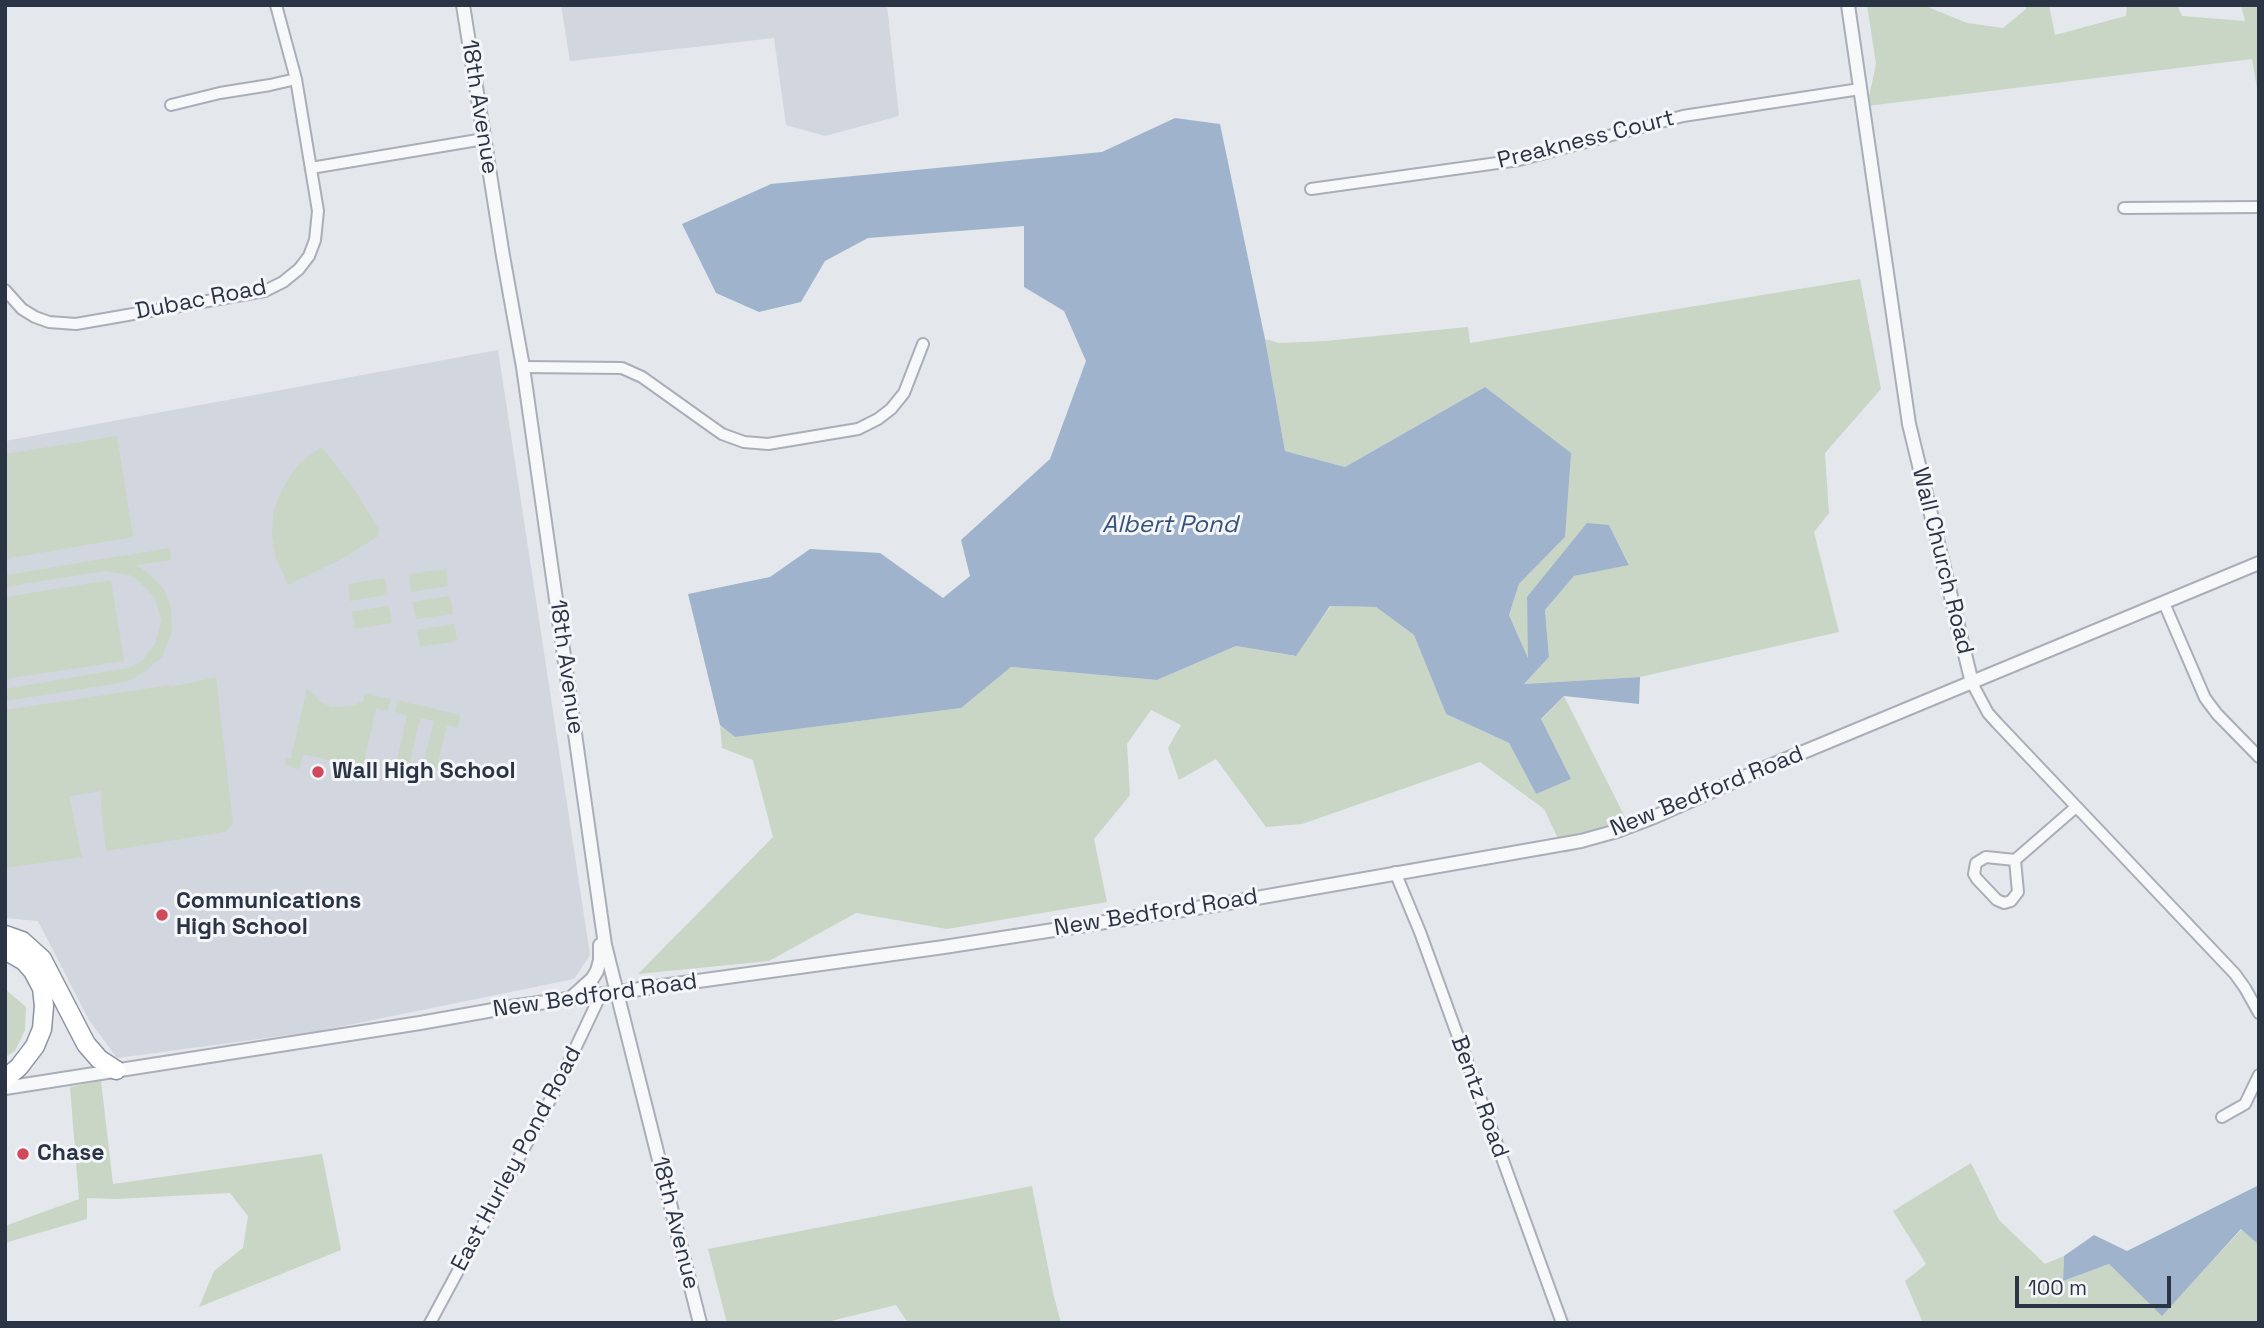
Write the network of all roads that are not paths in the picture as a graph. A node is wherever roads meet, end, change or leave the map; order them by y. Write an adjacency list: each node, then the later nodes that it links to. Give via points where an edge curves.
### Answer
1 (276, 5): 4 (street, Dubac Road)
2 (463, 5): 7 (street, 18th Avenue)
3 (1847, 5): 5 (street, Wall Church Road)
4 (296, 79): 6 (street); 8 (street, Dubac Road)
5 (1860, 89): 9 (street, Preakness Court, via 1683,116 1519,159); 17 (street, Wall Church Road, via 1909,424)
6 (171, 105)
7 (484, 139): 8 (street); 14 (street, 18th Avenue)
8 (311, 168): 12 (street, Dubac Road, via 318,211 315,240 299,269 270,289 63,324 35,317)
9 (1311, 189)
10 (2259, 207): 11 (street)
11 (2124, 208)
12 (5, 290)
13 (923, 344): 14 (street, via 904,393 878,419 858,429 768,444 722,434 642,377 622,368)
14 (523, 367): 22 (street, 18th Avenue)
15 (2259, 563): 16 (street, New Bedford Road)
16 (2164, 603): 17 (street, New Bedford Road); 18 (street, via 2205,698)
17 (1972, 683): 19 (street, Wall Church Road, via 1989,713); 21 (street, New Bedford Road, via 1617,831 1537,850)
18 (2259, 757)
19 (2076, 807): 20 (street); 28 (street, Wall Church Road, via 2235,974)
20 (2015, 860): 20 (street, via 1986,857 1976,863 1977,879 2004,903 2018,892)
21 (1395, 872): 26 (street, New Bedford Road, via 1228,903); 36 (street, Bentz Road)
22 (597, 899): 26 (street, 18th Avenue); 27 (street, via 600,960 592,979)
23 (5, 935): 29 (highway, via 22,941 43,959 86,1044)
24 (5, 950): 31 (highway, via 33,971 44,1006 35,1046)
25 (601, 994): 26 (street, New Bedford Road); 27 (street, New Bedford Road); 34 (street, East Hurley Pond Road, via 556,1089)
26 (617, 994): 35 (street, 18th Avenue)
27 (571, 998): 29 (street, New Bedford Road)
28 (2259, 1013)
29 (116, 1070): 32 (street, New Bedford Road)
30 (2259, 1075): 33 (street, via 2245,1104)
31 (5, 1079)
32 (5, 1088)
33 (2222, 1117)
34 (430, 1323)
35 (700, 1323)
36 (1562, 1323)

